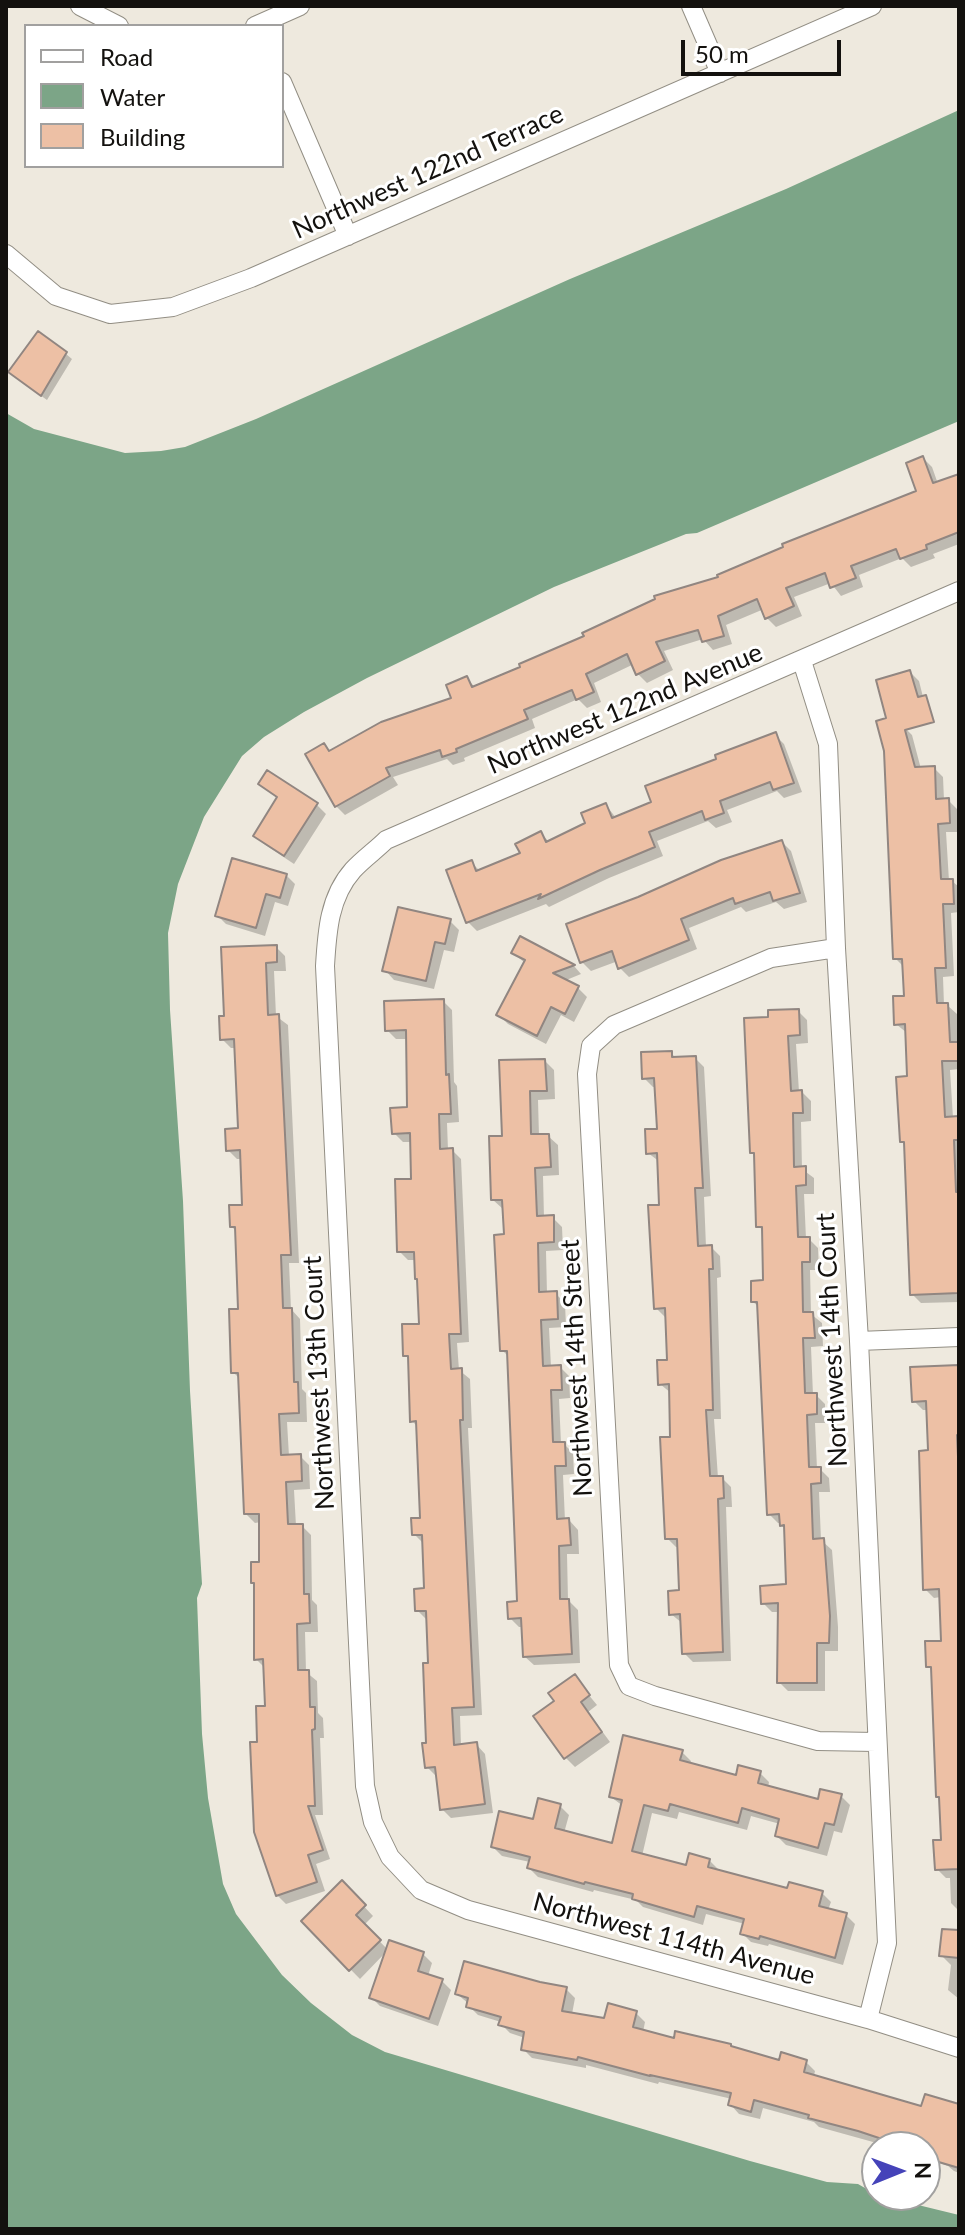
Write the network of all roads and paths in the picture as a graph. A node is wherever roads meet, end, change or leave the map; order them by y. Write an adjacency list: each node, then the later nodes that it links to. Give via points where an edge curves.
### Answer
1 (80, 6): 5 (street)
2 (300, 6): 6 (street)
3 (691, 6): 7 (street)
4 (872, 6): 7 (street, Northwest 122nd Terrace)
5 (115, 24)
6 (261, 24)
7 (720, 73): 9 (street, Northwest 122nd Terrace)
8 (284, 87): 9 (street)
9 (348, 236): 10 (street, Northwest 122nd Terrace, via 173,307 110,314 56,296)
10 (6, 254)
11 (959, 591): 12 (street, Northwest 122nd Avenue)
12 (802, 661): 13 (street, Northwest 122nd Avenue, via 386,840 352,872); 14 (street, Northwest 14th Court, via 828,744)
13 (334, 902): 18 (street, Northwest 13th Court, via 325,966 365,1786 373,1822)
14 (836, 948): 16 (street, Northwest 14th Court); 17 (street, Northwest 14th Street, via 771,958 614,1025 591,1046 587,1074 619,1665 629,1686 655,1696 818,1741)
15 (959, 1337): 16 (street)
16 (859, 1341): 17 (street, Northwest 14th Court)
17 (876, 1742): 19 (street, Northwest 14th Court, via 887,1943)
18 (390, 1857): 19 (street, Northwest 114th Avenue, via 421,1890 468,1910)
19 (868, 2019): 20 (street, Northwest 114th Avenue)
20 (959, 2048)

